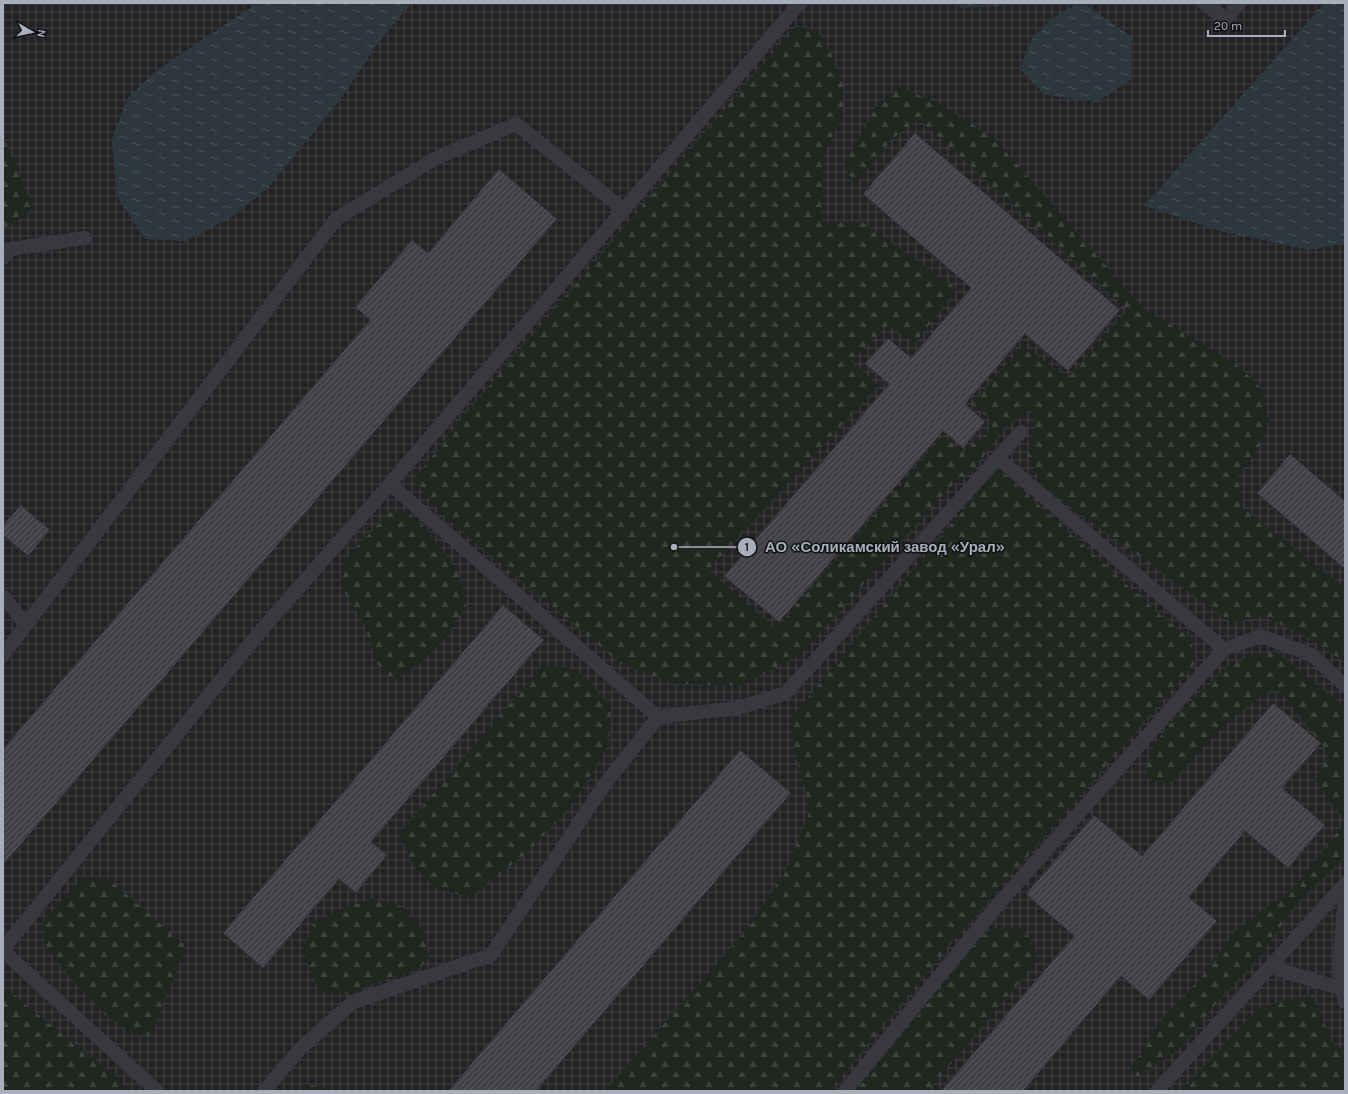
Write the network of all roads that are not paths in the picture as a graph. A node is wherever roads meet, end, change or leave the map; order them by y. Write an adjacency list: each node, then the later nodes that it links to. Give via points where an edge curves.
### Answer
1 (801, 3): 4 (lane)
2 (1204, 3): 3 (lane, via 1226,19)
3 (1240, 3)
4 (623, 209): 9 (lane); 11 (lane, via 516,124 436,158 336,219)
5 (85, 238): 6 (lane, via 10,249)
6 (3, 258)
7 (1021, 432): 8 (lane)
8 (998, 458): 12 (lane); 15 (lane, via 786,693 738,708)
9 (390, 484): 15 (lane); 18 (lane, via 264,627)
10 (3, 596): 11 (lane)
11 (26, 625): 13 (lane)
12 (1224, 649): 14 (lane, via 1261,636 1312,655); 23 (lane, via 996,907)
13 (3, 655)
14 (1345, 686)
15 (658, 717): 22 (lane, via 604,785 491,954 353,1002 300,1048)
16 (1345, 884): 19 (lane)
17 (1345, 895): 20 (lane, via 1339,966)
18 (3, 950): 21 (lane)
19 (1270, 967): 20 (lane); 24 (lane)
20 (1344, 995)
21 (157, 1091)
22 (264, 1091)
23 (845, 1091)
24 (1157, 1091)

